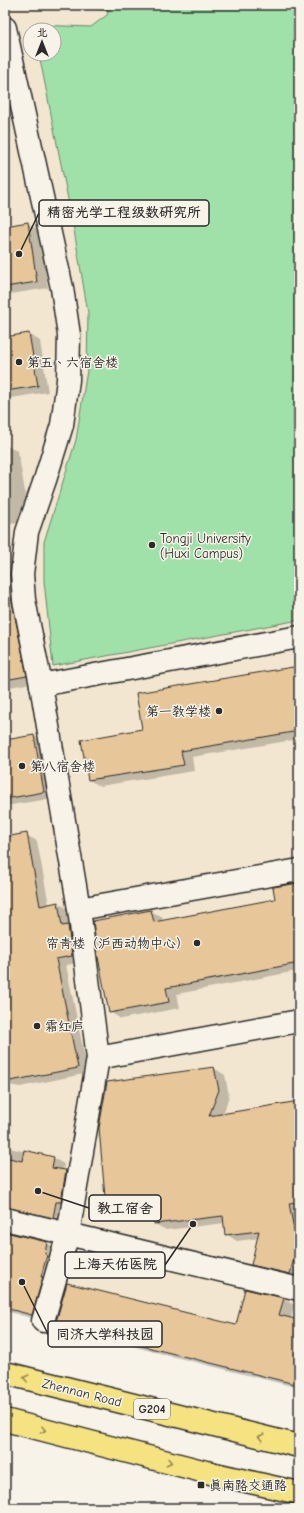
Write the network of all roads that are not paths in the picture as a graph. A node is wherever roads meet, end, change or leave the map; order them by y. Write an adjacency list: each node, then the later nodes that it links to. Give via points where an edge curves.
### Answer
1 (5, 28): 3 (lane, via 62,288 69,335 68,380 62,425 27,532 22,574 24,600)
2 (299, 637): 3 (lane)
3 (40, 685): 5 (lane)
4 (299, 870): 5 (lane)
5 (79, 909): 7 (lane)
6 (299, 1020): 7 (lane)
7 (98, 1058): 9 (lane)
8 (5, 1219): 9 (lane)
9 (68, 1234): 10 (lane); 11 (lane)
10 (299, 1289)
11 (43, 1321)
12 (5, 1373): 14 (main road, Zhennan Road / G204, one-way to 12)
13 (5, 1420): 15 (main road, one-way to 15, via 198,1470)
14 (299, 1446)
15 (299, 1493)

